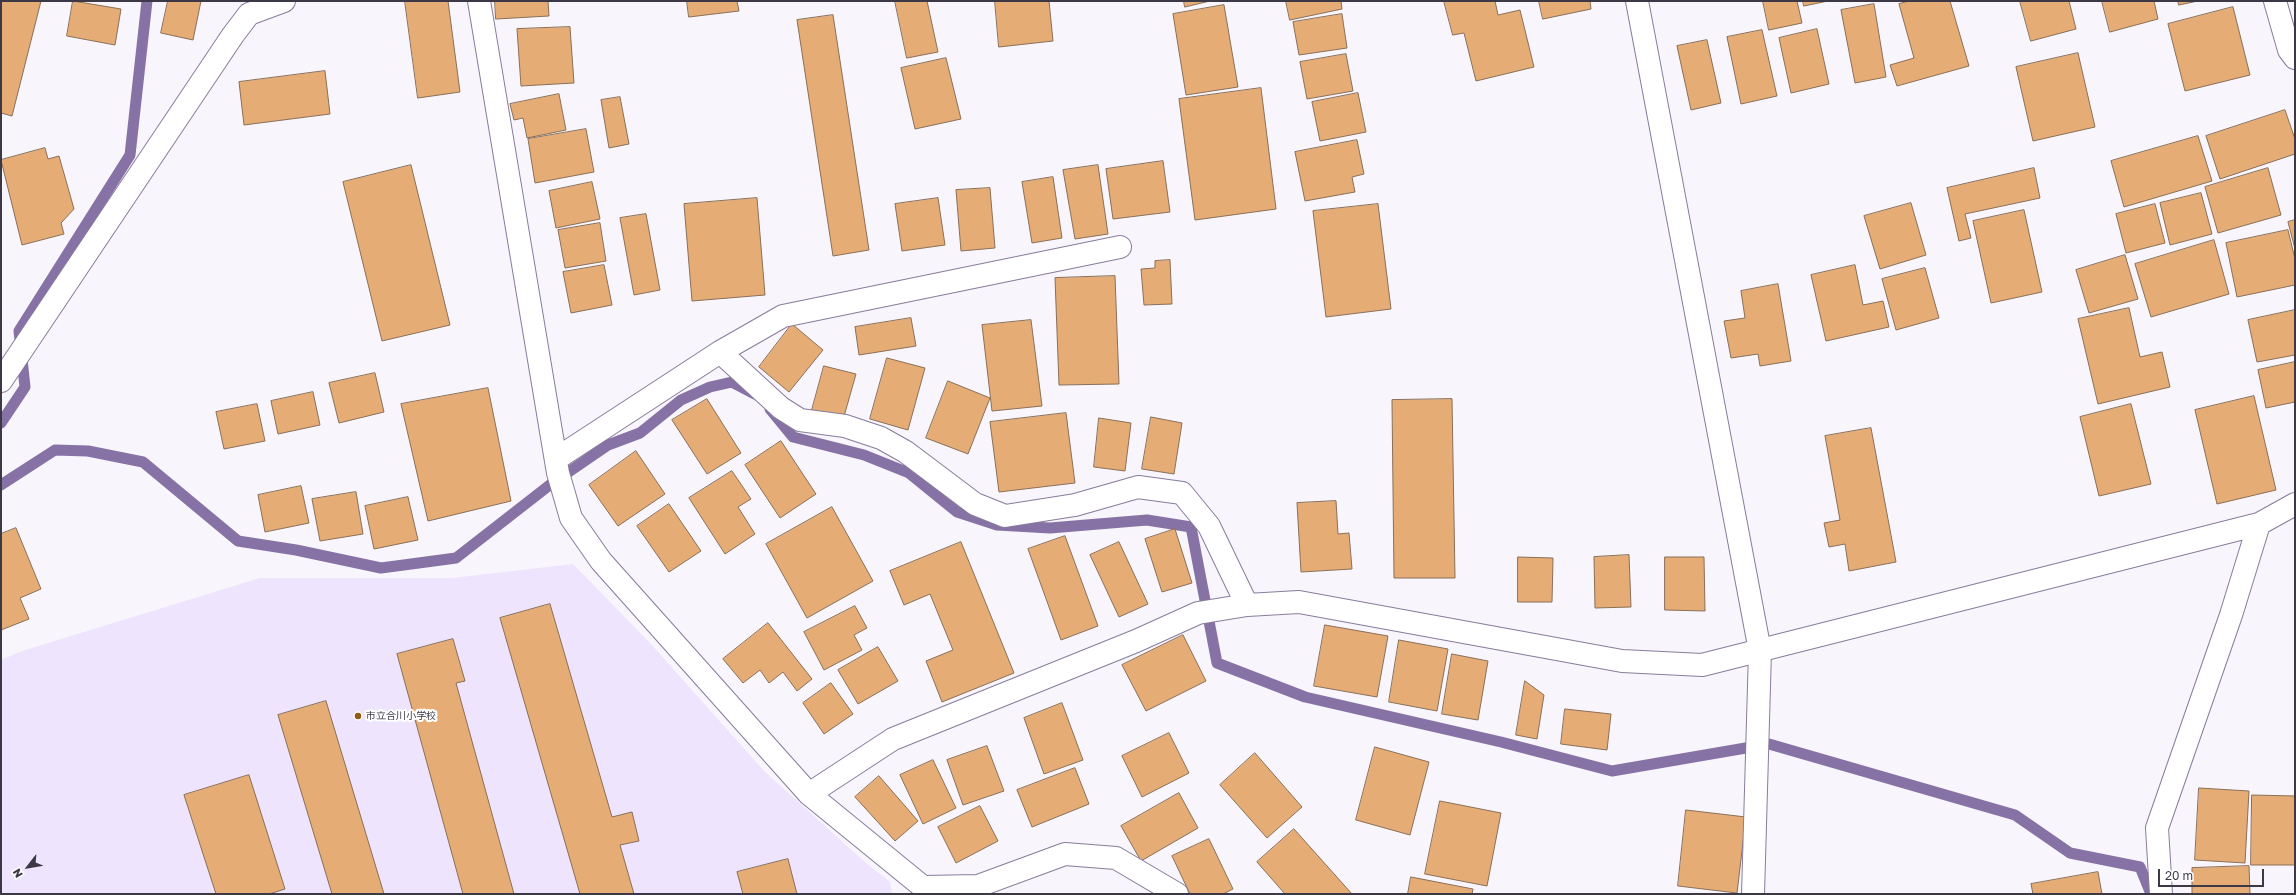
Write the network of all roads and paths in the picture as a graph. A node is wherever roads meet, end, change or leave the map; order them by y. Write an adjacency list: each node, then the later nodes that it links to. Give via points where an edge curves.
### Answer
1 (284, 1): 5 (street)
2 (479, 1): 10 (street)
3 (1637, 1): 14 (street)
4 (2275, 1): 6 (street, via 2289,50)
5 (249, 8): 9 (street)
6 (2295, 58)
7 (1120, 246): 8 (street, via 783,316)
8 (720, 352): 10 (street); 13 (street, via 781,408 800,420 845,426 881,438 906,452 975,504 1005,516 1075,505 1138,487 1182,493 1209,526)
9 (1, 381)
10 (557, 466): 15 (street, via 571,518 601,561)
11 (2295, 504): 12 (street)
12 (2259, 524): 14 (street); 18 (street, via 2231,615 2157,828)
13 (1247, 605): 14 (street, via 1299,602 1622,661 1702,665); 15 (street, via 1198,613 1136,641 894,739)
14 (1760, 651): 17 (street)
15 (810, 794): 16 (street, via 923,887 978,886 1065,854 1116,858)
16 (1178, 894)
17 (1753, 894)
18 (2161, 894)

